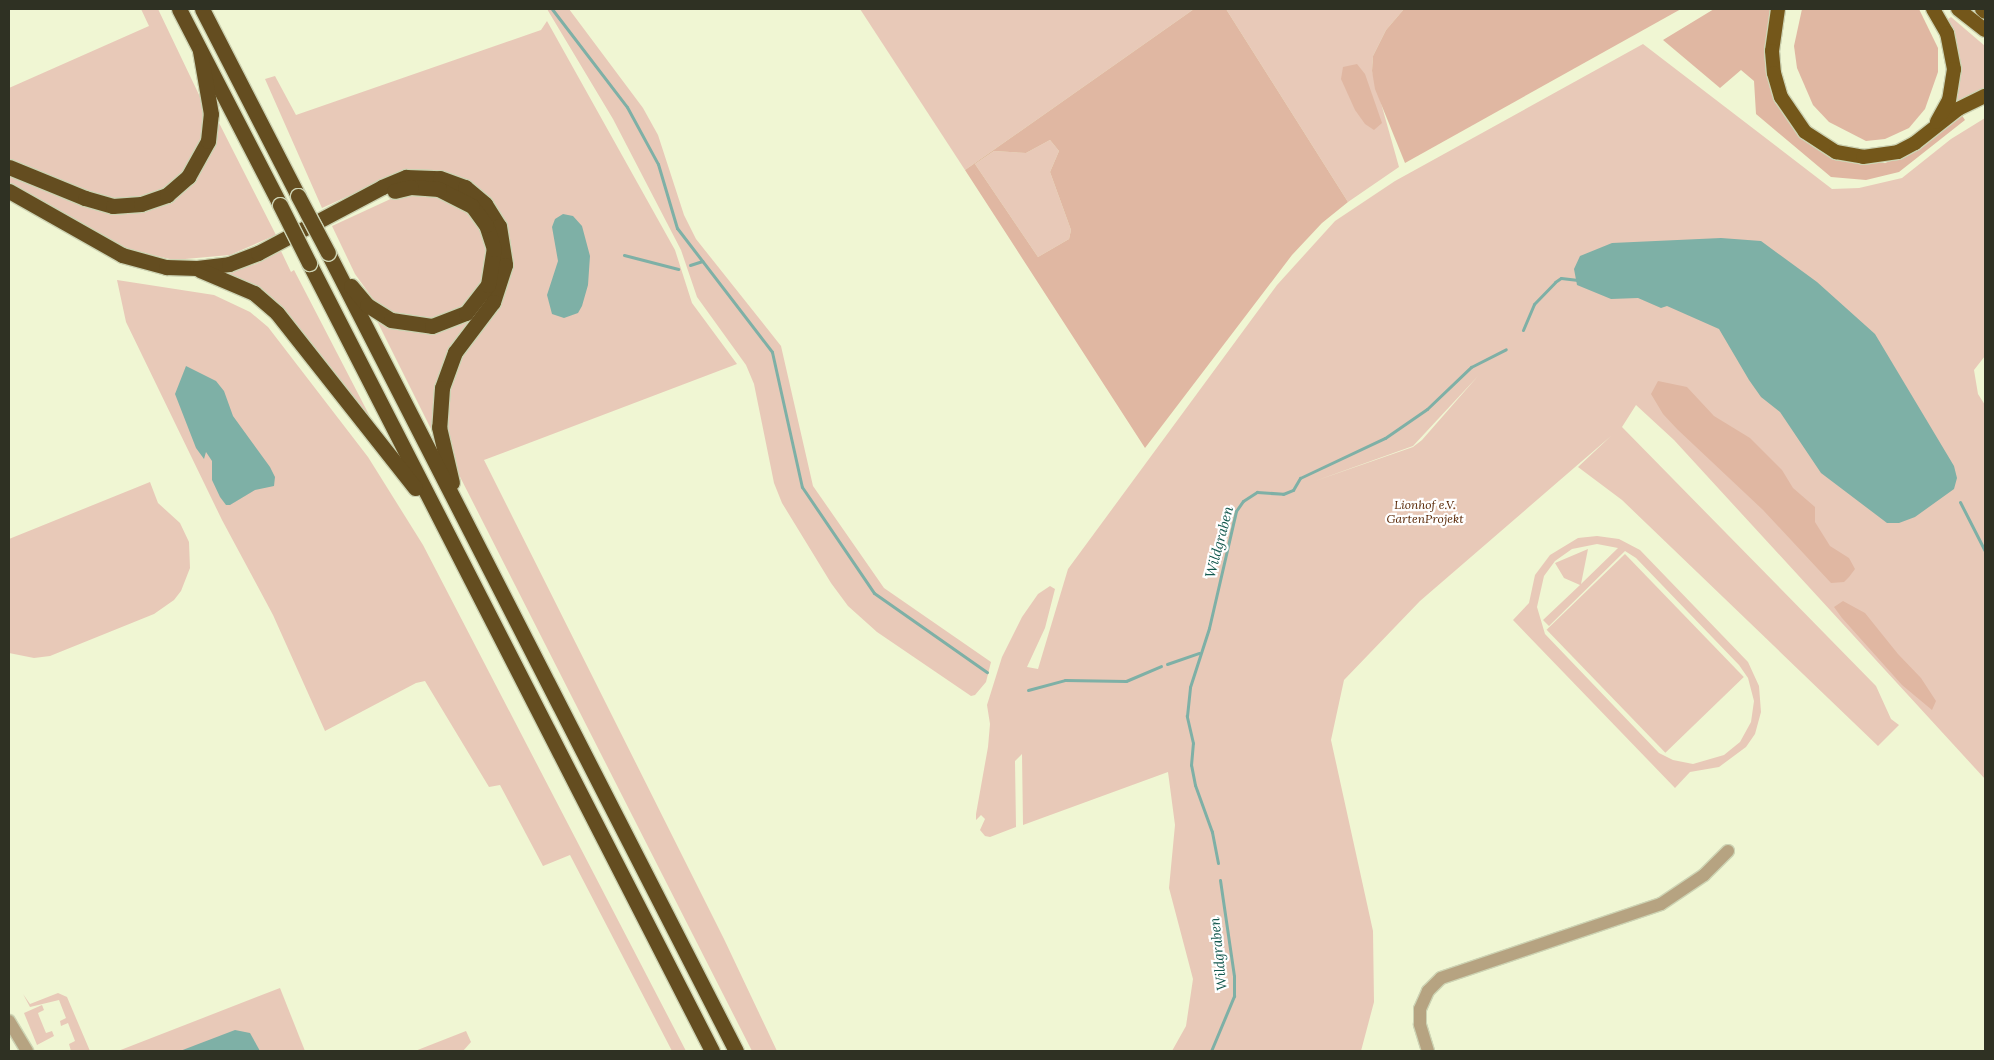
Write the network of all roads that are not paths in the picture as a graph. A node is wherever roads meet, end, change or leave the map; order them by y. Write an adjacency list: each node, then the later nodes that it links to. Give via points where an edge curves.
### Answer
1 (179, 9): 9 (highway)
2 (202, 9): 15 (highway, bridge)
3 (1778, 9): 11 (highway, via 1772,52 1776,82 1791,115 1819,144 1847,155 1878,157 1909,147)
4 (1933, 9): 11 (highway, via 1947,33 1954,68 1949,100)
5 (1958, 9): 8 (highway)
6 (1982, 9): 7 (highway)
7 (1985, 12)
8 (1985, 30)
9 (200, 51): 12 (highway, via 211,114 208,142 192,172 166,195 141,204 113,206); 18 (highway, bridge)
10 (1985, 96): 11 (highway)
11 (1936, 125)
12 (9, 167)
13 (9, 191): 16 (highway, via 122,255 166,267)
14 (328, 217): 15 (highway, via 398,190 439,189 462,198 480,215 491,236 494,261 482,296 466,313 444,324 418,326 391,320 367,305); 16 (highway, via 242,259); 17 (highway, via 388,184 406,177 428,176 453,182 476,195 499,226 505,258 499,290 455,352 445,376 440,401 439,427)
15 (328, 253): 17 (highway)
16 (196, 268): 18 (highway, via 254,293 277,313)
17 (457, 506): 23 (highway)
18 (436, 514): 22 (highway)
19 (1728, 851): 24 (street, via 1704,875 1661,904 1442,978 1428,991 1420,1008 1420,1024)
20 (9, 1021): 21 (street)
21 (27, 1051)
22 (712, 1051)
23 (736, 1051)
24 (1428, 1051)

